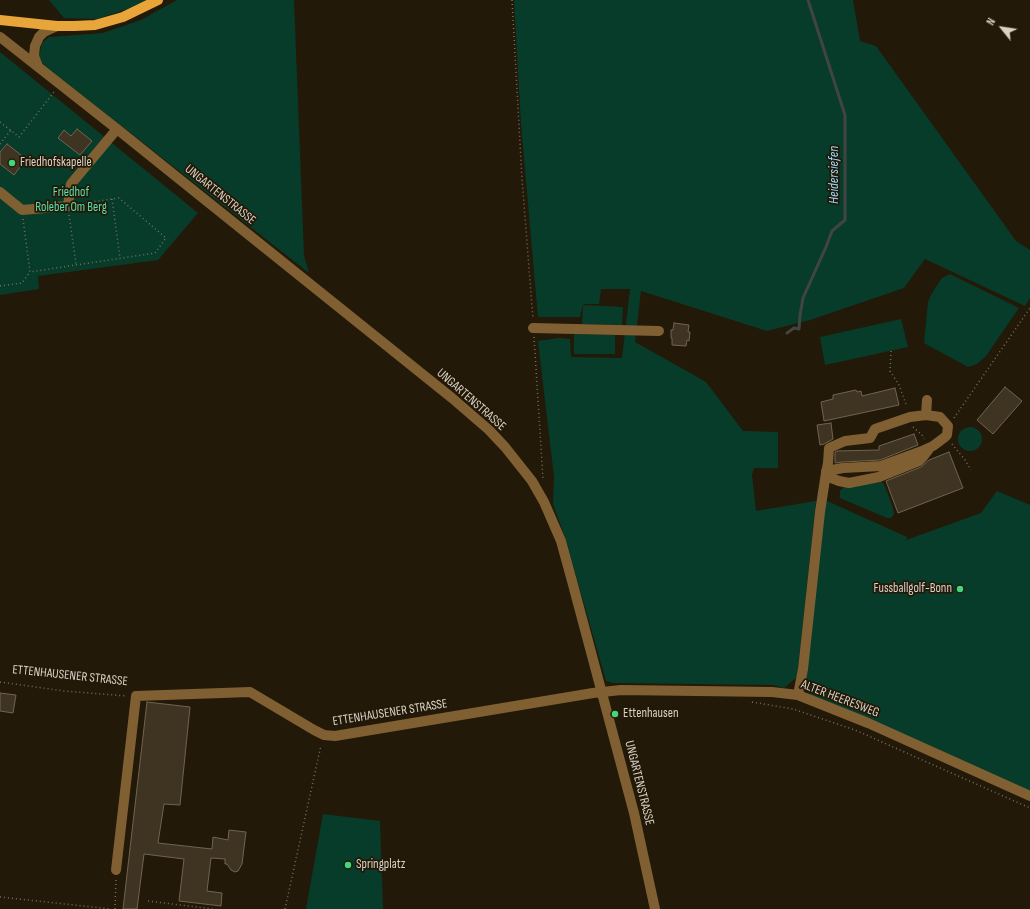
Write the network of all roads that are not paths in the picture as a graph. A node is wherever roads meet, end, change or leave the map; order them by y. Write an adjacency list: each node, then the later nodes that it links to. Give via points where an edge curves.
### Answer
1 (158, 0): 3 (main road, via 123,17 95,25)
2 (0, 20): 3 (main road)
3 (57, 26): 5 (street, via 39,37 34,56)
4 (0, 37): 5 (street, UNGARTENSTRASSE)
5 (38, 66): 6 (street, UNGARTENSTRASSE)
6 (117, 129): 7 (street, via 71,184 68,206 22,210); 14 (street, UNGARTENSTRASSE, via 452,398 506,447 532,481 560,541)
7 (0, 192)
8 (533, 328): 9 (street)
9 (659, 331)
10 (927, 400): 11 (street)
11 (926, 415): 12 (street, via 940,417 948,426 945,437); 13 (street, via 875,429 870,438 845,441 829,448)
12 (929, 448): 13 (street, via 881,466 843,468); 13 (street, via 919,461 879,478 850,483)
13 (826, 474): 15 (street)
14 (602, 692): 15 (street, ALTER HEERESWEG, via 666,690 772,692); 17 (street, ETTENHAUSENER STRASSE, via 335,736 324,735 314,730 250,692 136,696); 18 (street, UNGARTENSTRASSE, via 634,813)
15 (798, 695): 16 (street, ALTER HEERESWEG, via 868,723)
16 (1030, 796)
17 (116, 870)
18 (655, 909)

